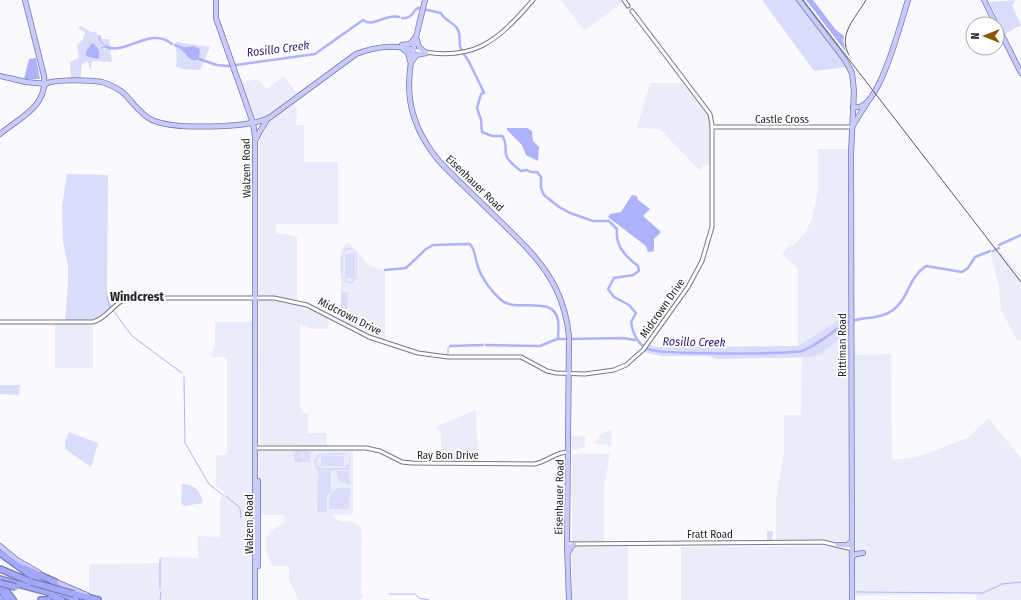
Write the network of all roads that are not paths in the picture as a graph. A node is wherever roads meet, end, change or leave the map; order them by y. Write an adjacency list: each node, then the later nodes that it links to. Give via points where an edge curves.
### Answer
1 (25, 0): 21 (main road)
2 (216, 0): 27 (main road, via 216,18)
3 (533, 0): 17 (street, via 504,31 487,43 461,53 445,55)
4 (624, 0): 9 (street)
5 (799, 0): 26 (main road, Rittiman Road, via 848,64 854,81)
6 (908, 0): 25 (main road, via 888,64)
7 (984, 0): 11 (main road)
8 (425, 1): 12 (main road)
9 (628, 6)
10 (632, 11): 32 (street, Midcrown Drive, via 708,110)
11 (992, 16)
12 (417, 35): 14 (main road, via 410,44); 16 (main road); 17 (main road, via 418,47)
13 (1005, 41): 19 (main road)
14 (394, 47): 15 (main road, Walzem Road); 28 (main road, Walzem Road, via 370,49 350,58)
15 (401, 47): 16 (main road, Walzem Road); 18 (main road, via 408,53)
16 (414, 50): 17 (street); 18 (main road, Eisenhauer Road)
17 (426, 52): 18 (main road, via 416,55)
18 (410, 65): 39 (main road, Eisenhauer Road, via 410,106 423,139 439,161 537,258 557,289)
19 (1021, 72)
20 (0, 76): 22 (main road)
21 (44, 76): 22 (main road); 23 (main road)
22 (38, 84): 23 (main road); 24 (main road)
23 (48, 84): 24 (main road); 31 (main road, via 107,86 122,95 148,121 160,126)
24 (42, 91): 35 (main road, via 27,115)
25 (872, 95): 26 (main road, via 863,106); 33 (main road, via 857,125)
26 (853, 107): 33 (main road, Rittiman Road)
27 (250, 115): 29 (main road); 30 (main road); 31 (main road)
28 (269, 118): 29 (main road, Walzem Road); 36 (main road)
29 (260, 121): 30 (main road, Walzem Road)
30 (253, 123): 31 (main road); 34 (main road, Walzem Road)
31 (246, 125): 34 (main road)
32 (712, 127): 33 (street, Castle Cross); 41 (street, Midcrown Drive, via 711,229 705,254 696,274 643,350 626,365 601,373)
33 (852, 127): 46 (main road, Rittiman Road)
34 (255, 131): 36 (main road, Walzem Road)
35 (0, 134)
36 (255, 143): 37 (main road, Walzem Road)
37 (256, 297): 38 (street, Midcrown Drive, via 131,298 119,302 104,317 93,322); 41 (street, Midcrown Drive, via 283,299 307,305 369,337 412,351 448,357 521,357 547,371); 42 (main road, Walzem Road)
38 (0, 322)
39 (566, 326): 40 (main road, Eisenhauer Road); 40 (main road, Eisenhauer Road)
40 (568, 347): 41 (main road, Eisenhauer Road)
41 (568, 374): 43 (main road, Eisenhauer Road)
42 (256, 448): 43 (street, Ray Bon Drive, via 366,448 380,451 402,462 422,464 534,464 556,453); 44 (main road, Walzem Road); 45 (main road, Walzem Road)
43 (568, 452): 47 (main road, Eisenhauer Road)
44 (255, 489): 45 (main road); 57 (main road, Walzem Road)
45 (258, 500): 59 (main road, Walzem Road)
46 (852, 541): 49 (main road, via 847,545); 51 (main road, Rittiman Road)
47 (567, 544): 48 (street, Fratt Road); 55 (main road, Eisenhauer Road)
48 (574, 544): 49 (street, Fratt Road, via 819,542); 55 (main road, via 570,548)
49 (838, 545): 51 (street, Fratt Road)
50 (0, 546): 61 (main road, via 17,560)
51 (852, 549): 54 (main road, Rittiman Road)
52 (863, 552): 54 (main road)
53 (0, 553): 56 (highway)
54 (852, 557): 75 (main road, Rittiman Road)
55 (568, 558): 74 (main road, Eisenhauer Road)
56 (10, 560): 61 (highway); 65 (highway, via 42,584)
57 (255, 560): 59 (main road); 73 (main road, Walzem Road)
58 (0, 569): 62 (highway)
59 (258, 571): 73 (main road, Walzem Road)
60 (0, 580): 62 (highway); 63 (highway, bridge); 67 (highway)
61 (55, 582): 72 (main road)
62 (31, 584): 63 (highway); 65 (highway, bridge); 71 (highway)
63 (16, 585): 70 (highway)
64 (0, 589): 66 (highway)
65 (75, 597): 72 (highway)
66 (4, 599)
67 (13, 600)
68 (40, 600): 69 (highway)
69 (47, 600)
70 (62, 600)
71 (72, 600)
72 (99, 600)
73 (256, 600)
74 (569, 600)
75 (852, 600)

